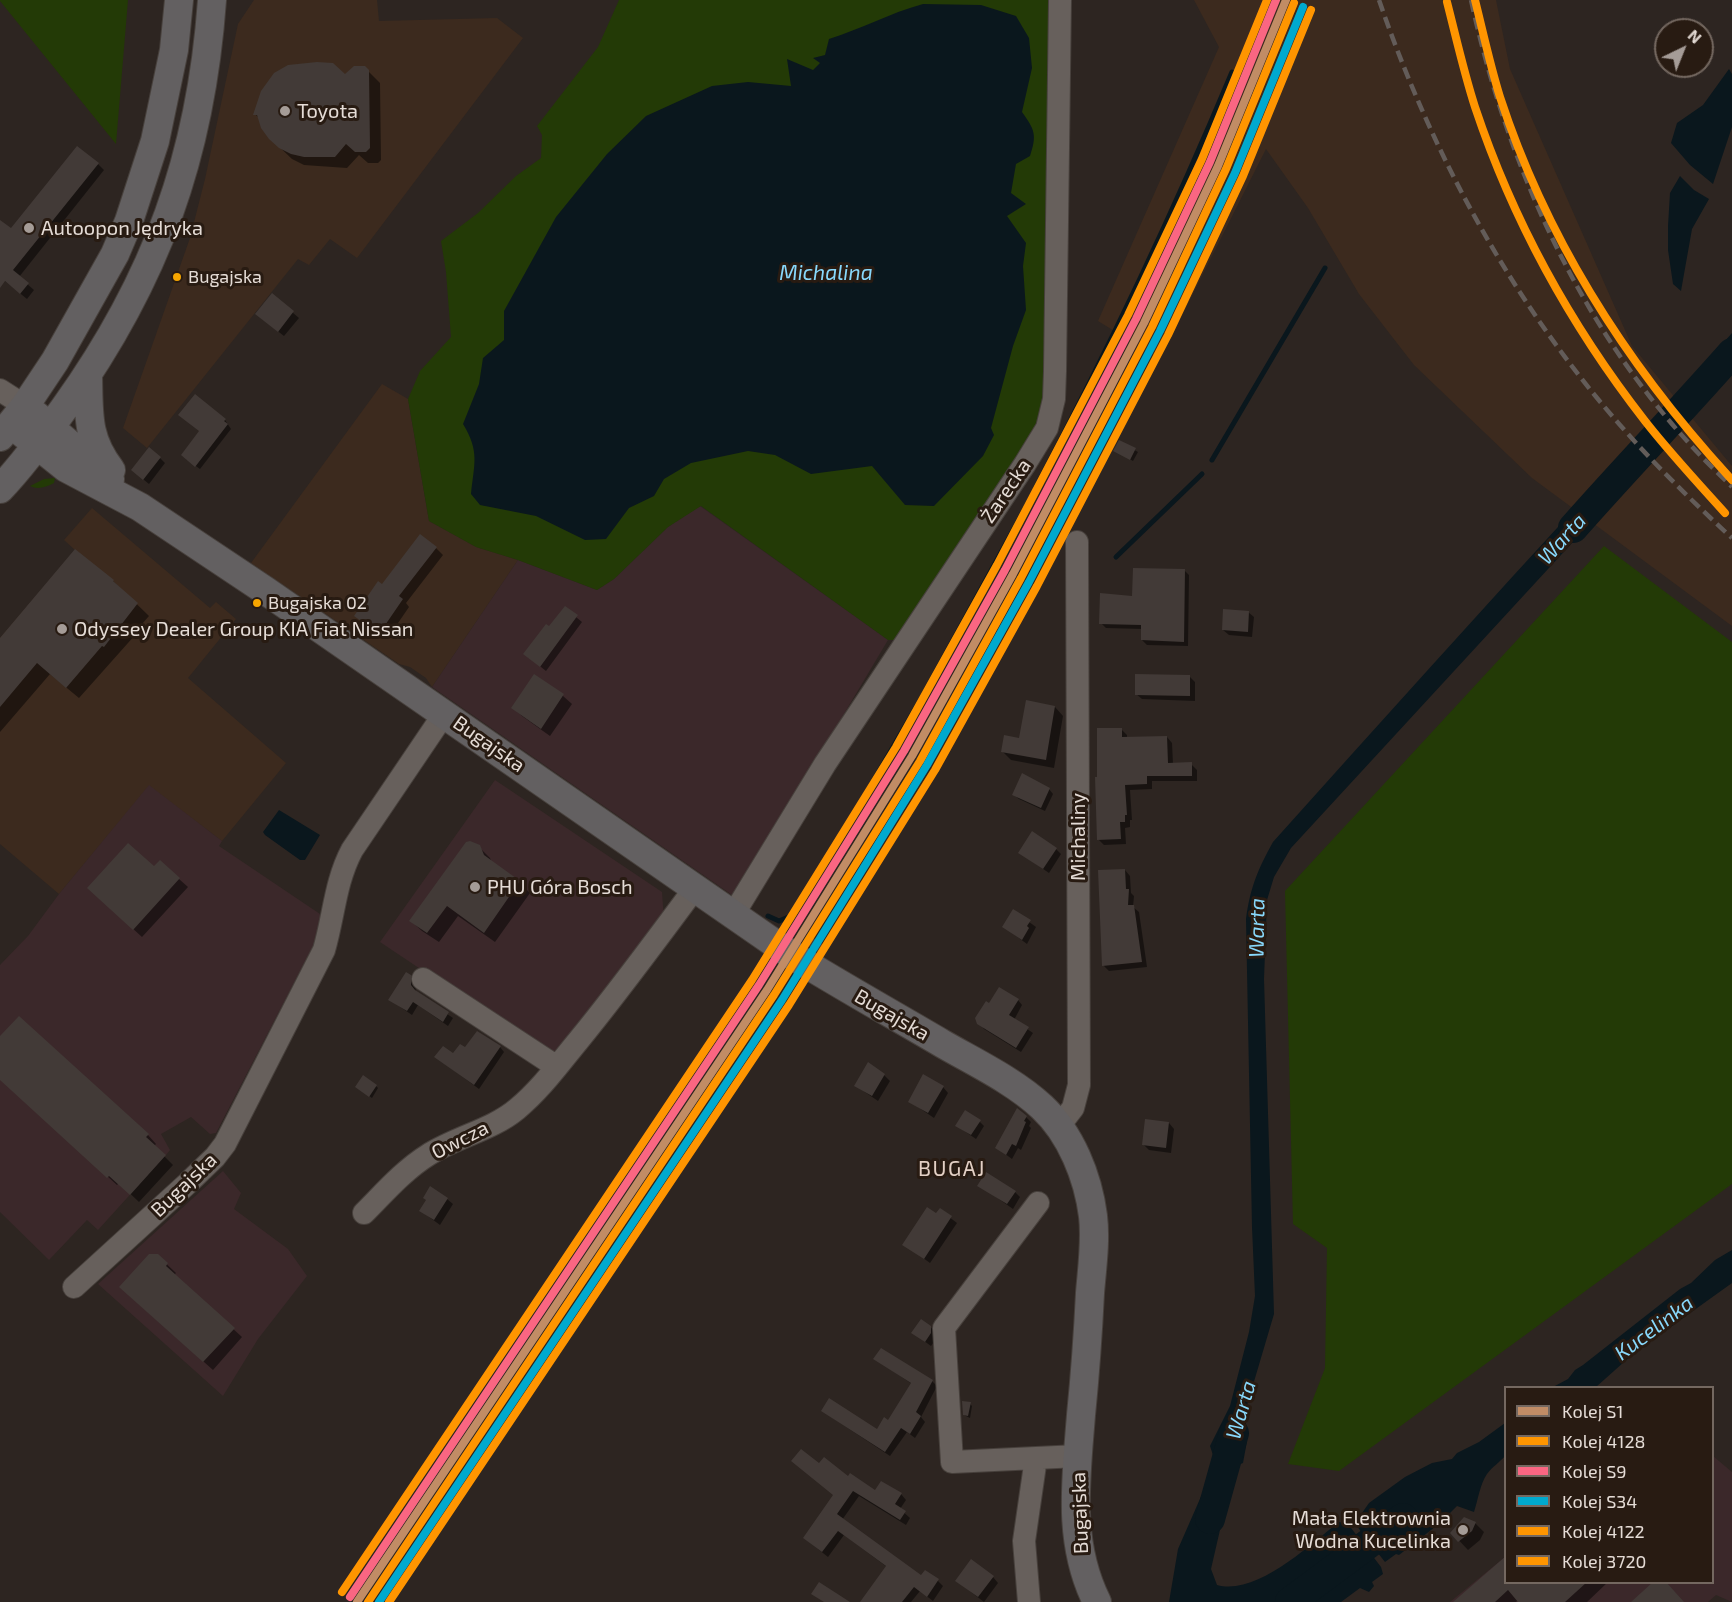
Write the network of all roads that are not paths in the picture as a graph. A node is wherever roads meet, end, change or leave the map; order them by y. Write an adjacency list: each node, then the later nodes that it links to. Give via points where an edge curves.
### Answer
1 (179, 0): 6 (main road, via 174,51 158,130 129,221 115,254 55,361)
2 (212, 0): 4 (main road, via 205,73 188,157 154,254 130,305)
3 (1060, 0): 13 (street, Żarecka, via 1055,371 1047,428 825,764)
4 (88, 374): 7 (main road); 9 (main road, via 95,447)
5 (0, 390): 6 (street)
6 (12, 422): 7 (main road, Bugajska)
7 (44, 436): 8 (main road); 9 (main road, Bugajska)
8 (0, 489)
9 (140, 507): 11 (main road, Bugajska)
10 (1077, 542): 16 (street, Michaliny, via 1079,1085 1073,1108)
11 (444, 714): 12 (main road, Bugajska); 19 (street, Bugajska, via 347,860 335,894 324,950 225,1144)
12 (695, 888): 13 (main road, Bugajska); 15 (street, Owcza)
13 (733, 915): 16 (main road, Bugajska, via 832,980 1021,1091)
14 (423, 979): 15 (street)
15 (557, 1067): 18 (street, Owcza, via 516,1110 428,1155)
16 (1059, 1126): 20 (main road, Bugajska, via 1081,1167 1093,1217)
17 (1038, 1203): 21 (street, Bugajska, via 944,1328 952,1462)
18 (364, 1213)
19 (74, 1287)
20 (1078, 1456): 21 (street, Bugajska); 23 (main road, Bugajska, via 1077,1544)
21 (1036, 1458): 22 (street, via 1024,1541)
22 (1029, 1602)
23 (1097, 1602)

